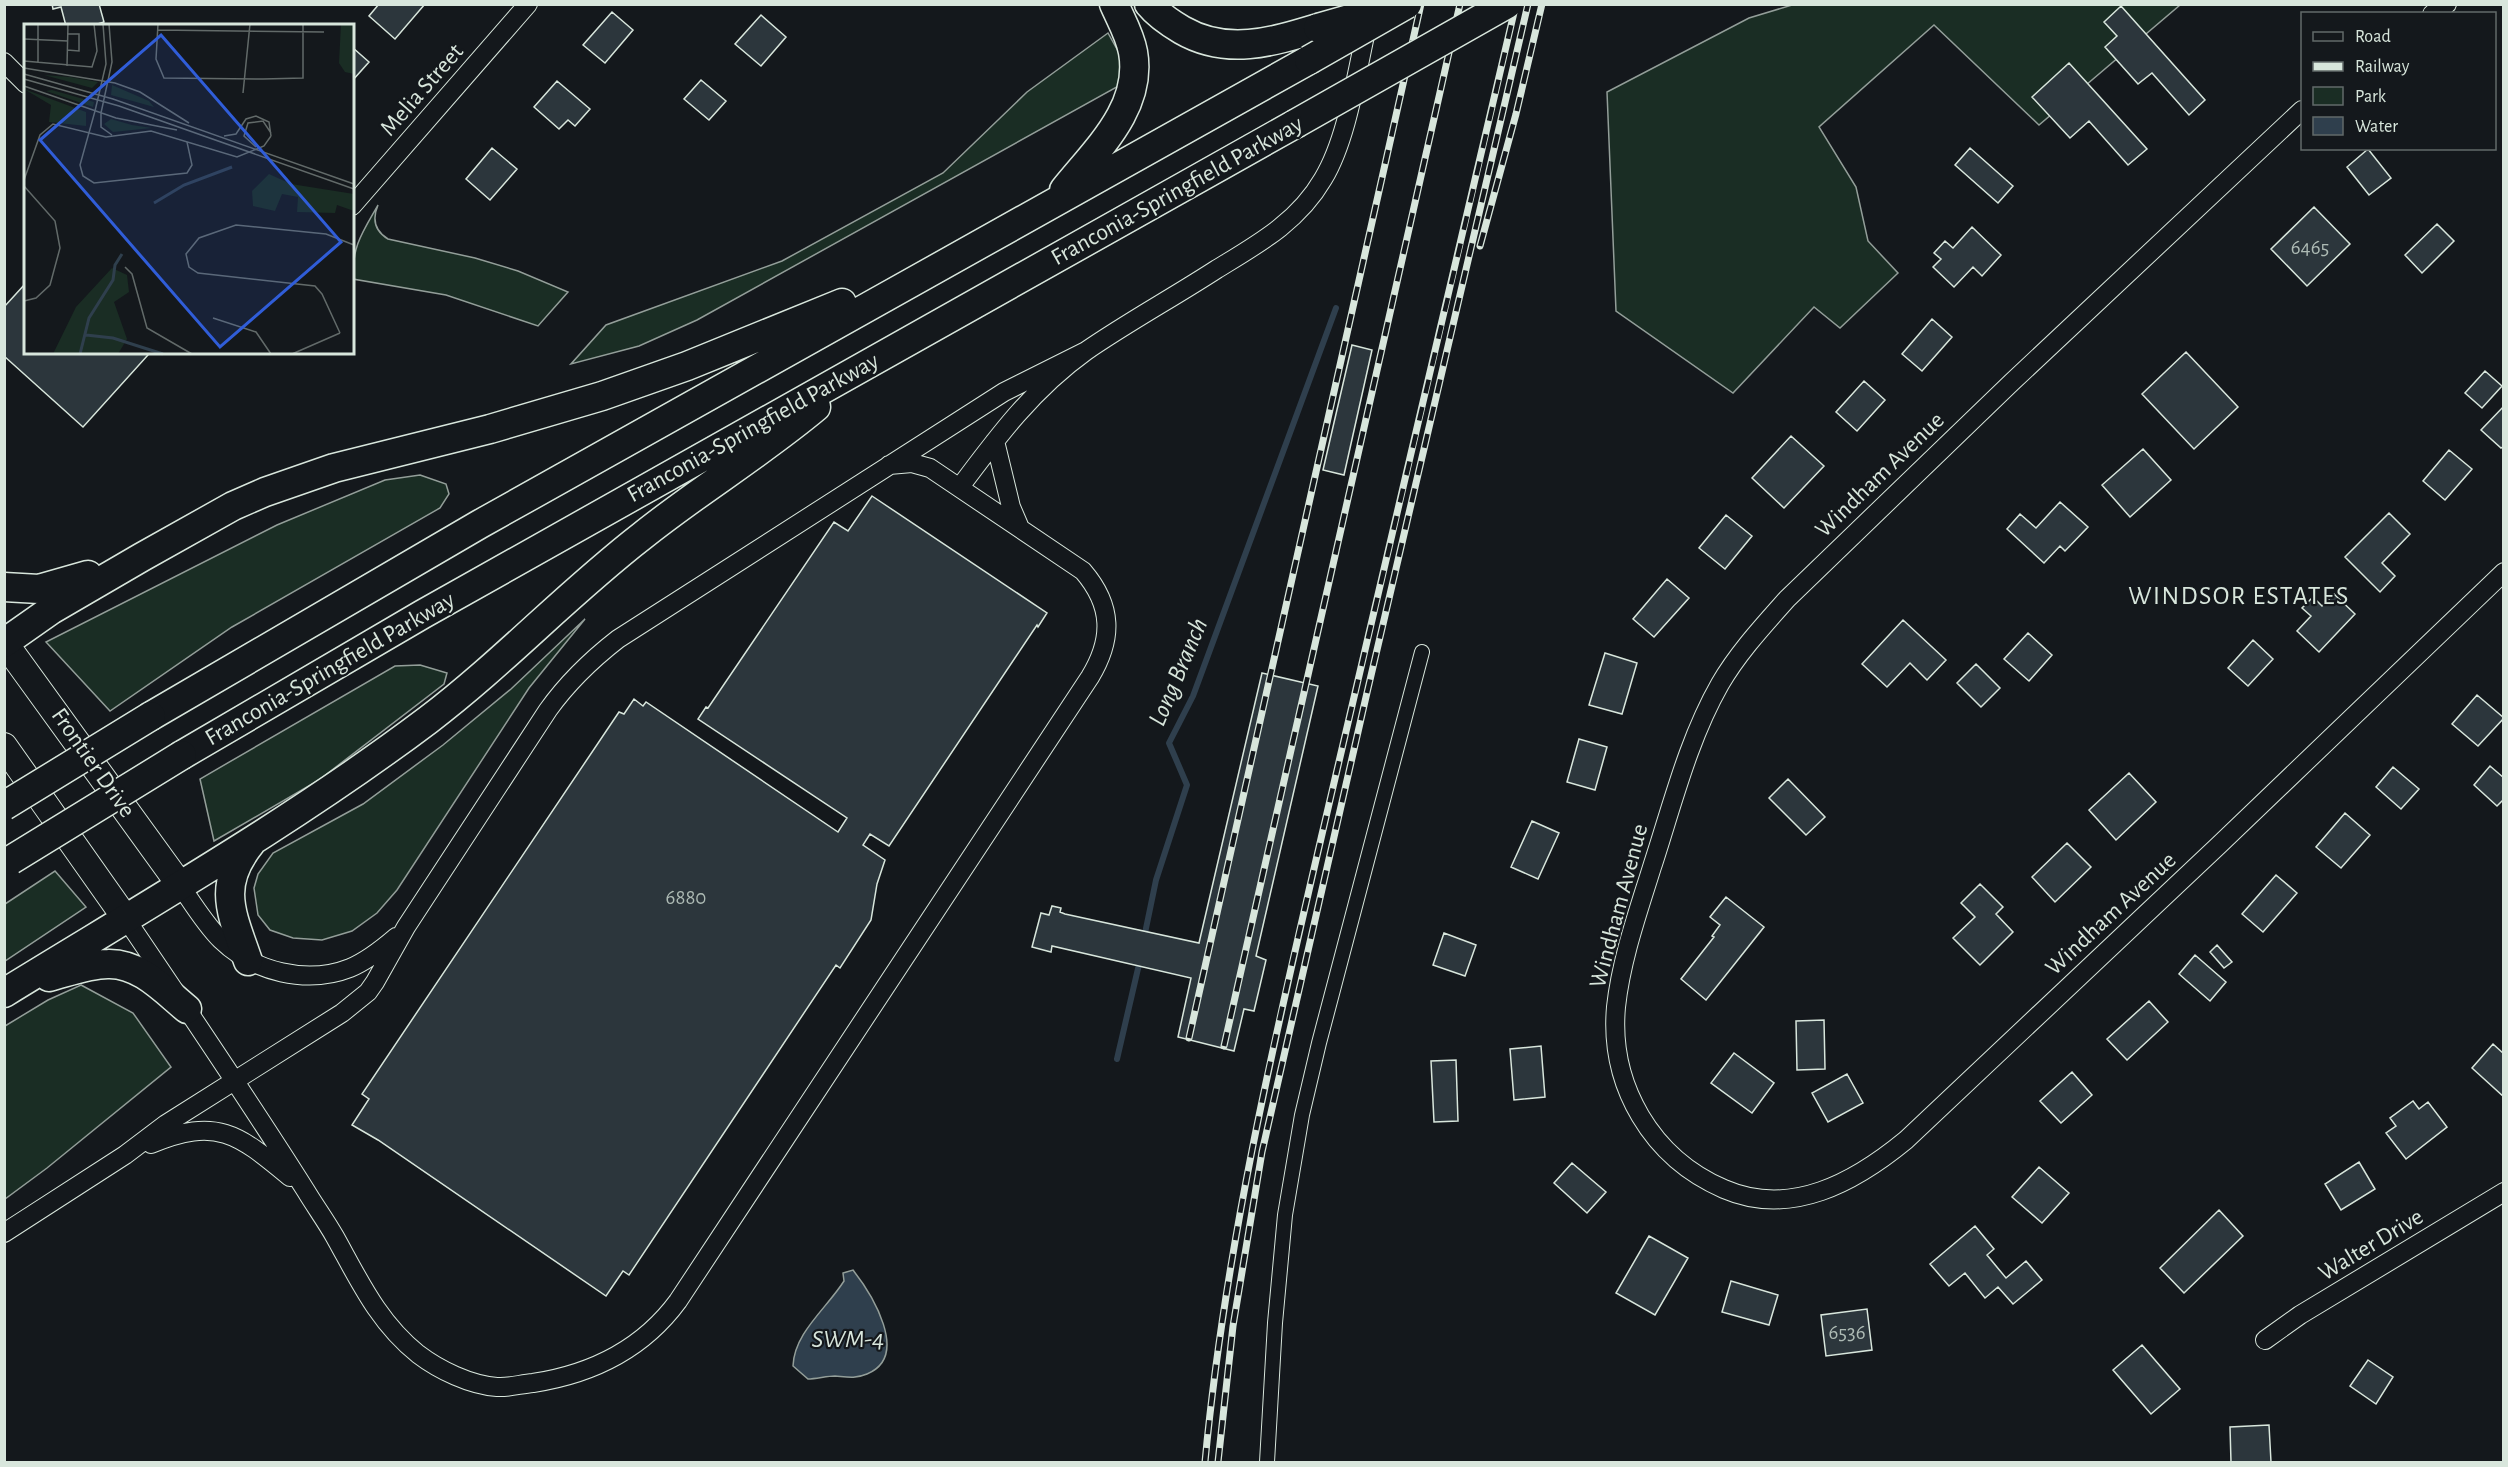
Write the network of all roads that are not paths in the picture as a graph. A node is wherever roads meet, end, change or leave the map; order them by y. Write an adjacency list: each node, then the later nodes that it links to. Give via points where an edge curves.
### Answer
1 (528, 4): 12 (street, Melia Street)
2 (1114, 4): 11 (main road, via 1133,55 1130,96 1108,134)
3 (1149, 4): 5 (main road, bridge, via 1164,19 1194,37 1223,45 1259,44)
4 (1372, 4): 14 (street, via 1337,147 1330,167 1306,204 1264,240)
5 (1398, 4)
6 (1407, 4): 11 (main road, Franconia-Springfield Parkway, bridge)
7 (1507, 4): 15 (main road, Franconia-Springfield Parkway, bridge)
8 (4, 62): 9 (street)
9 (24, 82)
10 (2301, 111): 21 (street, Windham Avenue, via 1787,599 1721,682 1670,809 1616,1006 1619,1062 1626,1089 1646,1126 1682,1165 1709,1182 1741,1194 1796,1198 1833,1188 1864,1172 1932,1116)
11 (1055, 202): 13 (main road, Franconia-Springfield Parkway)
12 (354, 204)
13 (971, 249): 20 (main road, via 645,381 550,412 291,482 233,506); 26 (main road, Franconia-Springfield Parkway, bridge, via 426,555)
14 (1086, 351): 16 (street, via 1030,398); 17 (street, via 1018,384)
15 (871, 362): 27 (main road, via 780,438 640,536 429,719); 28 (main road, Franconia-Springfield Parkway, bridge, via 414,619)
16 (995, 441): 18 (street); 19 (street)
17 (889, 465): 18 (street, via 921,465); 31 (street, via 618,639 577,674 548,710)
18 (960, 487): 19 (street)
19 (1020, 528): 37 (street, via 1074,564 1090,580 1106,616 1106,641 1098,663 678,1301 647,1336 616,1358 552,1380 498,1388 454,1374 417,1353 381,1317)
20 (142, 557): 22 (main road, via 51,587); 23 (main road)
21 (2504, 572)
22 (4, 587)
23 (5, 642): 29 (main road, Frontier Drive)
24 (1422, 652): 41 (street, via 1302,1115 1285,1215)
25 (4, 746): 30 (main road)
26 (4, 806)
27 (256, 837): 29 (main road); 32 (main road, via 237,862 230,882 232,915)
28 (8, 862)
29 (180, 885): 30 (main road); 32 (street, via 216,935)
30 (126, 919): 33 (main road); 34 (street)
31 (406, 927): 32 (street, via 351,968 327,974 288,974); 35 (street, via 375,982 360,999)
32 (248, 961)
33 (10, 989): 34 (main road, via 98,965 120,964 144,975)
34 (187, 1009): 35 (street)
35 (234, 1082): 36 (street); 37 (street)
36 (125, 1155): 37 (street, via 182,1132 220,1132 248,1144); 39 (street)
37 (303, 1187)
38 (2504, 1192): 40 (street, Walter Drive)
39 (4, 1233)
40 (2265, 1340)
41 (1267, 1462)

